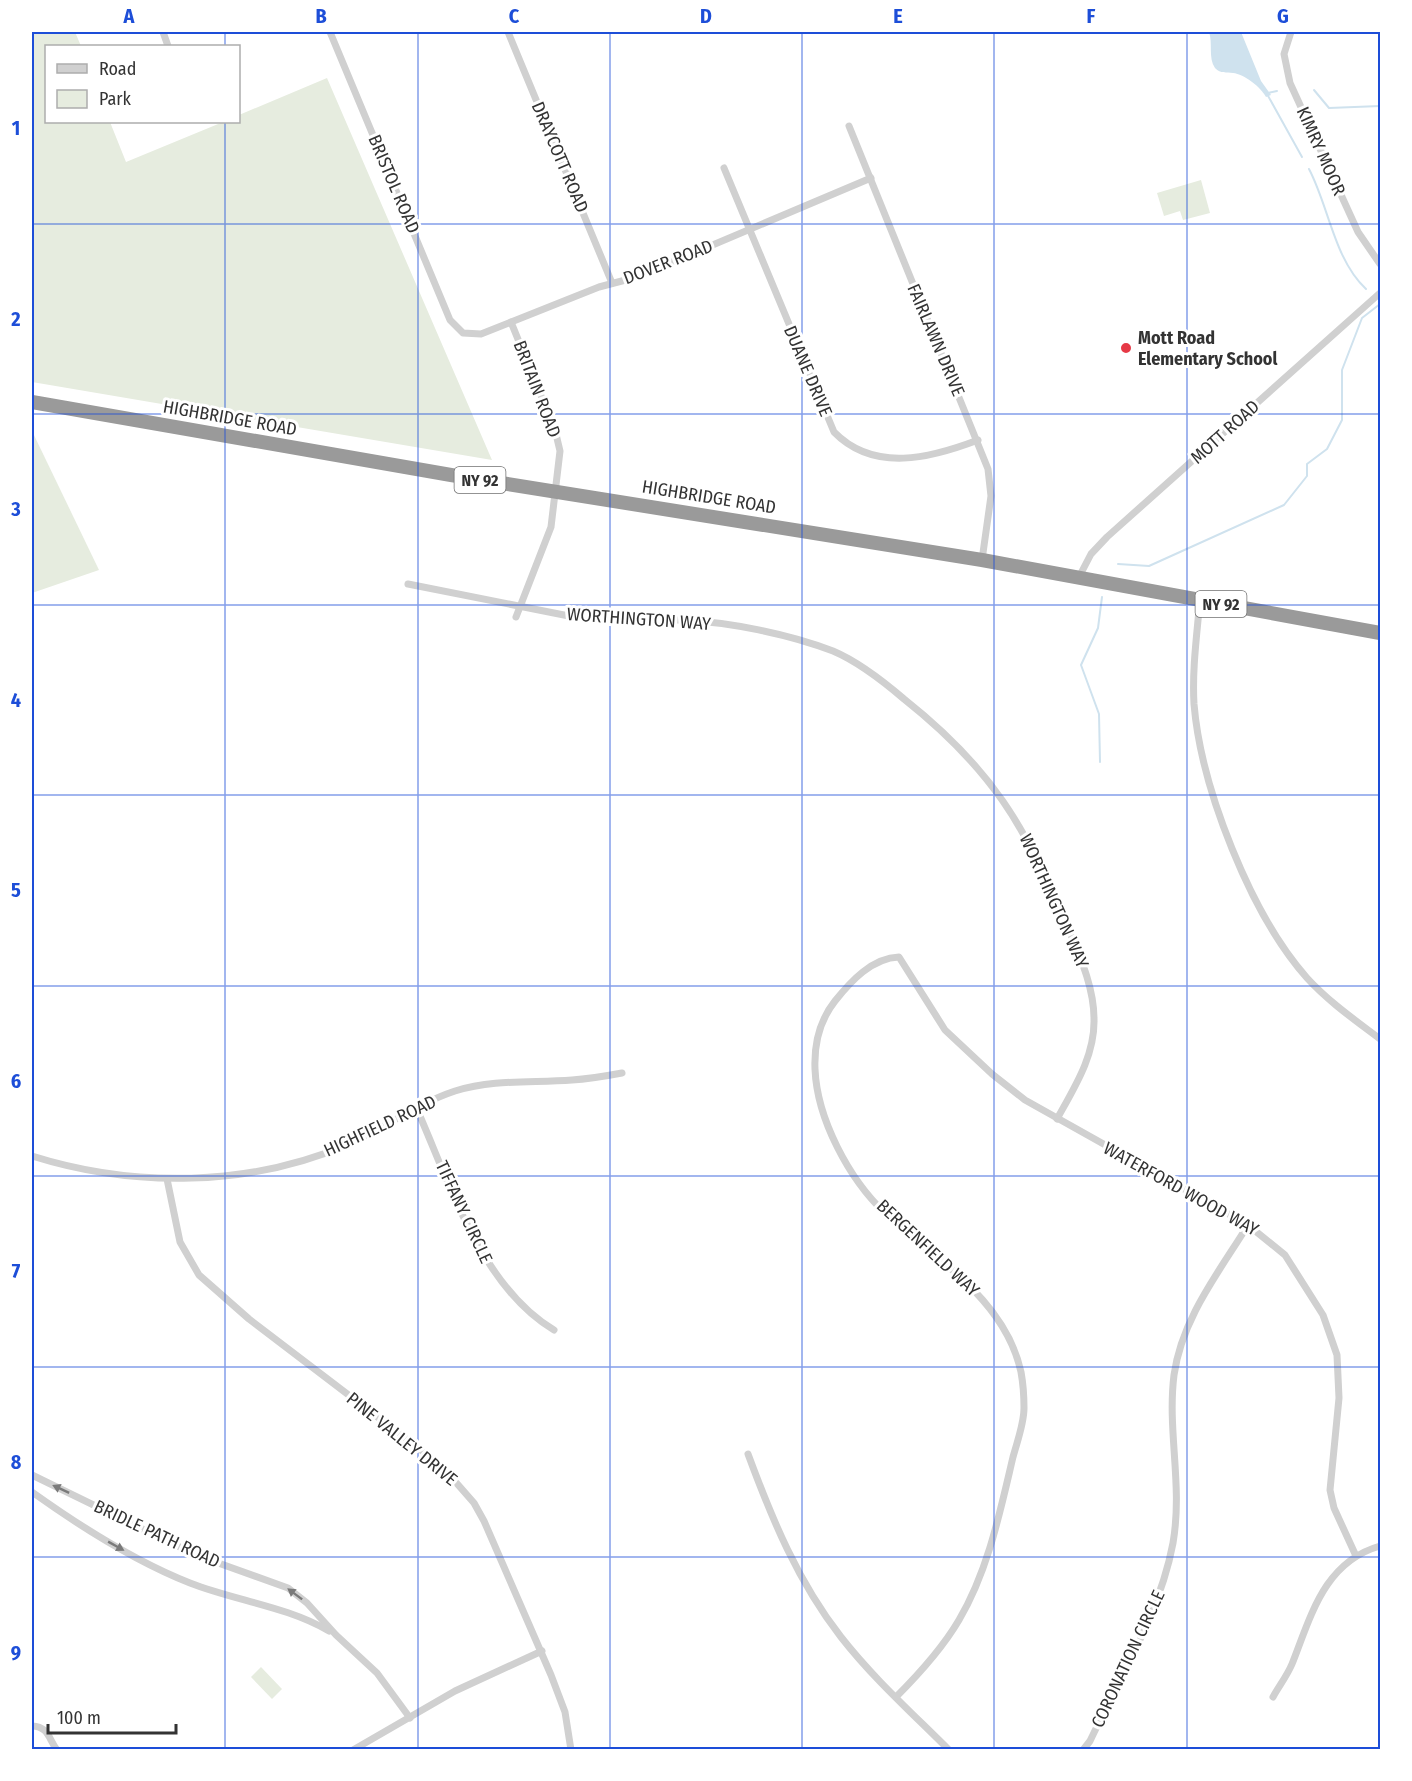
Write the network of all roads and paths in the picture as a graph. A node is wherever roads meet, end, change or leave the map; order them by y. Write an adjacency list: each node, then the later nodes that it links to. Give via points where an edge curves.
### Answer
1 (330, 32): 12 (street, BRISTOL ROAD, via 450,320)
2 (508, 32): 9 (street, DRAYCOTT ROAD)
3 (1291, 32): 8 (street, KIMRY MOOR, via 1284,54 1290,83 1358,232)
4 (849, 126): 6 (street, FAIRLAWN DRIVE)
5 (724, 168): 7 (street, DUANE DRIVE)
6 (870, 178): 7 (street, DOVER ROAD); 14 (street, FAIRLAWN DRIVE)
7 (750, 230): 9 (street, DOVER ROAD, via 637,277); 14 (street, DUANE DRIVE, via 827,418 843,441 874,455 918,459)
8 (1380, 264)
9 (612, 283): 11 (street, DOVER ROAD)
10 (1380, 293): 17 (street, MOTT ROAD, via 1107,537 1091,554)
11 (511, 322): 12 (street, DOVER ROAD, via 481,334); 15 (street, BRITAIN ROAD, via 561,451)
12 (463, 333)
13 (32, 402): 15 (highway, HIGHBRIDGE ROAD / NY 92)
14 (978, 440): 16 (street, FAIRLAWN DRIVE, via 991,482)
15 (555, 492): 16 (highway, HIGHBRIDGE ROAD / NY 92); 20 (street, via 540,560)
16 (982, 560): 17 (highway, HIGHBRIDGE ROAD / NY 92)
17 (1079, 577): 19 (highway, HIGHBRIDGE ROAD / NY 92)
18 (408, 584): 20 (street, WORTHINGTON WAY)
19 (1200, 600): 22 (highway, HIGHBRIDGE ROAD / NY 92); 24 (street, via 1194,660 1197,733 1204,768 1239,861 1266,923 1293,961 1329,1000)
20 (520, 606): 21 (street); 27 (street, WORTHINGTON WAY, via 595,620 696,621 809,643 836,652 865,669 966,752 1026,837 1047,878 1092,997 1093,1040 1089,1056)
21 (516, 617)
22 (1380, 633)
23 (899, 957): 27 (street, WATERFORD WOOD WAY, via 945,1030 992,1074); 39 (street, BERGENFIELD WAY, via 886,957 853,979 825,1013 815,1052 816,1091 830,1133 852,1172 884,1211 982,1298 1004,1328 1021,1372 1024,1410 981,1577 959,1621 930,1663)
24 (1380, 1039)
25 (622, 1073): 26 (street, HIGHFIELD ROAD, via 573,1080 481,1084)
26 (416, 1107): 29 (street, HIGHFIELD ROAD, via 349,1144 308,1159 274,1167); 31 (street, TIFFANY CIRCLE, via 492,1271)
27 (1056, 1119): 30 (street, WATERFORD WOOD WAY)
28 (32, 1156): 29 (street, HIGHFIELD ROAD, via 105,1174)
29 (167, 1179): 38 (street, PINE VALLEY DRIVE, via 180,1242 199,1275 249,1319 430,1458 474,1503)
30 (1248, 1225): 36 (street, WATERFORD WOOD WAY, via 1285,1255 1320,1309 1334,1342 1339,1384 1330,1490); 47 (street, CORONATION CIRCLE, via 1193,1312 1182,1339 1174,1374 1178,1494 1173,1544 1162,1586 1143,1631)
31 (554, 1330)
32 (748, 1454): 39 (street, via 772,1521 813,1598 840,1636)
33 (32, 1475): 37 (street, BRIDLE PATH ROAD, one-way to 33, via 307,1603 282,1585 196,1555)
34 (32, 1492): 37 (street, BRIDLE PATH ROAD, one-way to 37, via 94,1534 162,1571 208,1590 311,1621)
35 (1380, 1546): 36 (street)
36 (1356, 1556): 40 (street, via 1331,1577 1321,1592 1291,1667)
37 (336, 1635): 41 (street, BRIDLE PATH ROAD, via 377,1673)
38 (542, 1651): 41 (street, via 476,1680); 45 (street, PINE VALLEY DRIVE, via 564,1709)
39 (896, 1697): 46 (street)
40 (1273, 1697)
41 (410, 1718): 44 (street)
42 (32, 1726): 43 (street, via 46,1731)
43 (53, 1748)
44 (353, 1749)
45 (571, 1749)
46 (948, 1749)
47 (1083, 1749)

